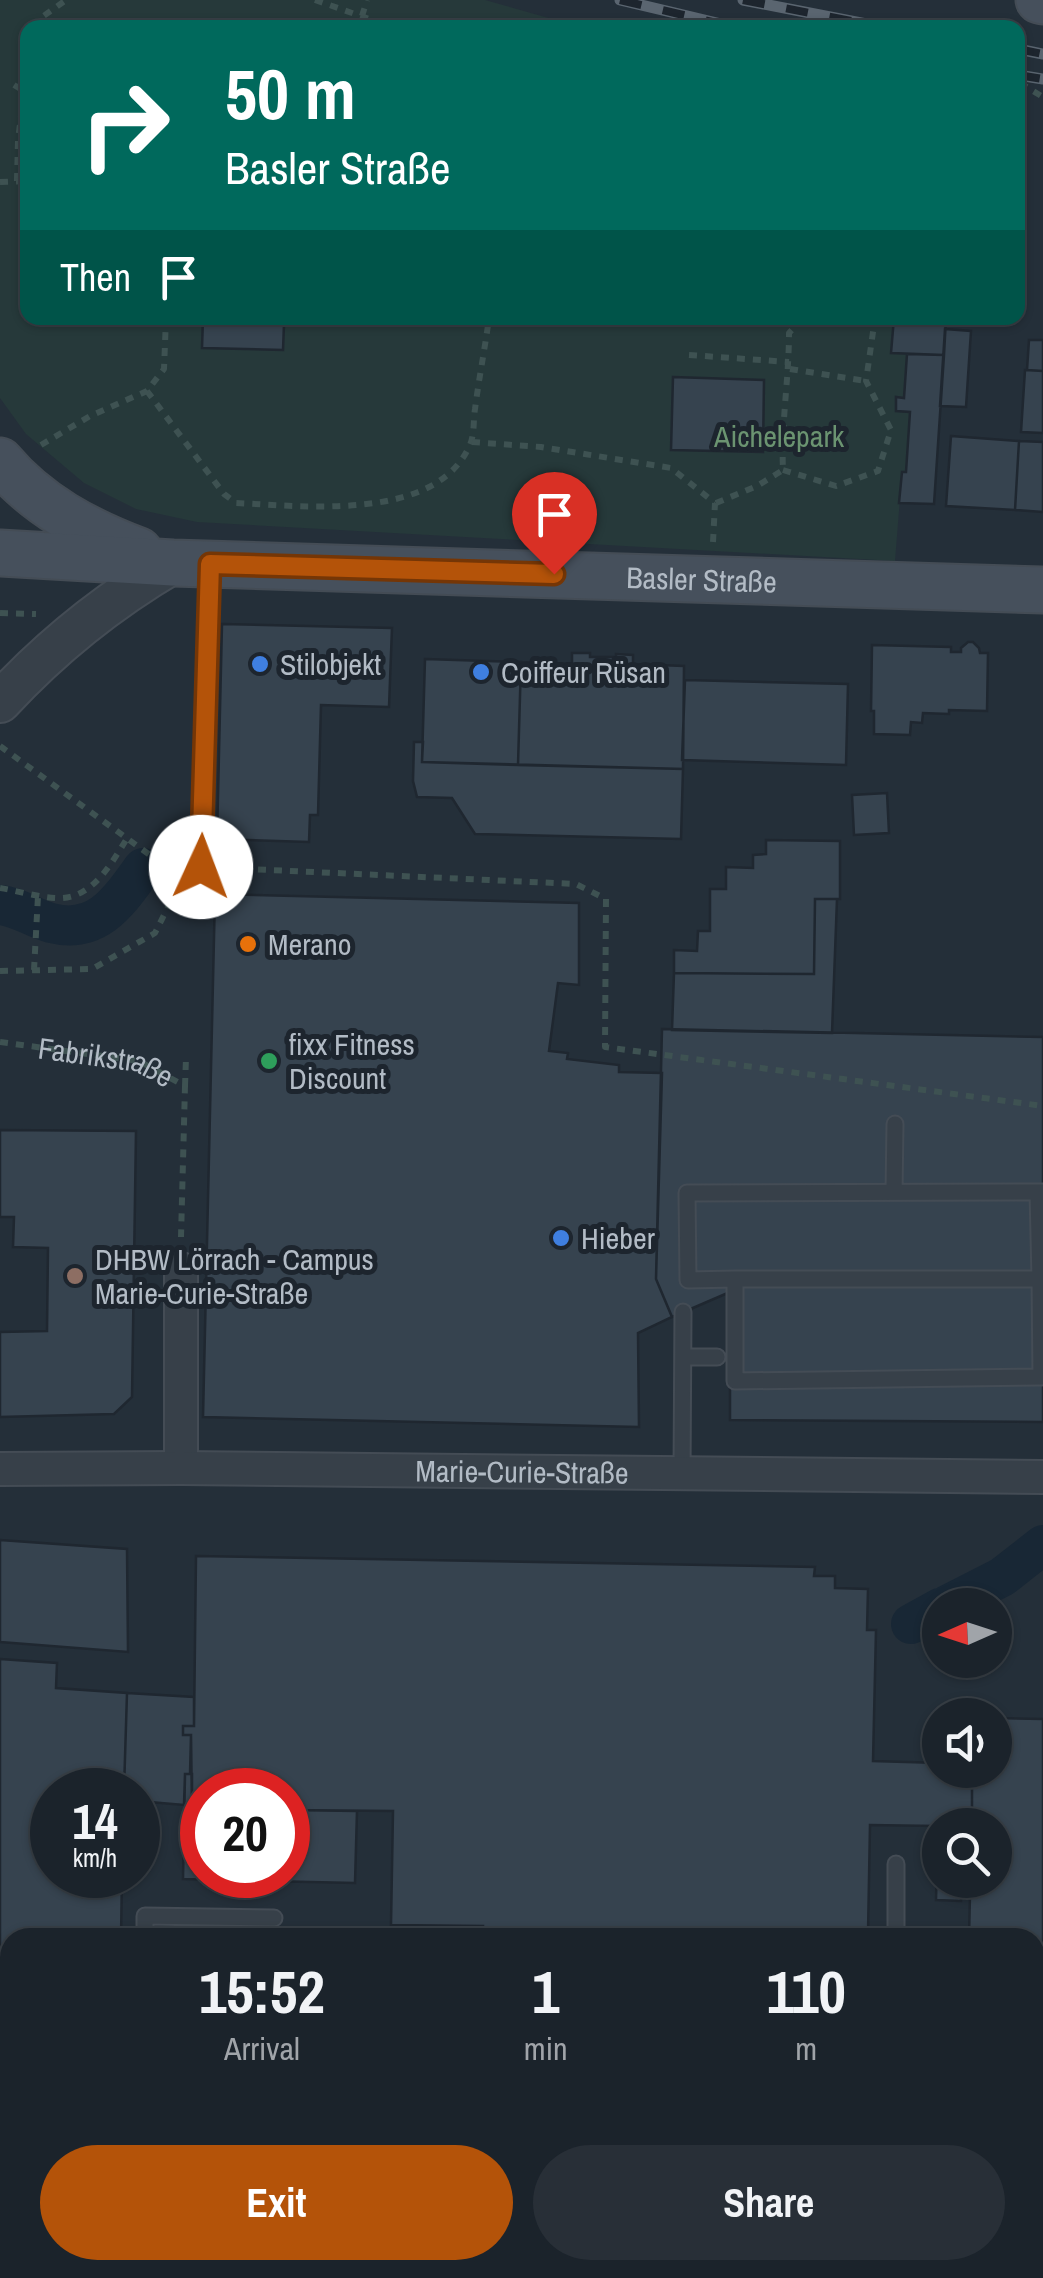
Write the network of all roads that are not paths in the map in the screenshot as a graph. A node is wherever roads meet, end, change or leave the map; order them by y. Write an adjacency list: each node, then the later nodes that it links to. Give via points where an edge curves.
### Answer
1 (4, 466): 3 (main road, via 56,512 124,545)
2 (0, 553): 3 (main road, Basler Straße)
3 (192, 564): 4 (main road, Basler Straße); 5 (street, via 141,582 96,614); 6 (lane)
4 (1043, 590)
5 (0, 702)
6 (201, 867)
7 (895, 1124): 8 (lane)
8 (894, 1192): 9 (lane); 12 (lane, via 687,1192 688,1280)
9 (1041, 1192): 11 (lane)
10 (181, 1269): 16 (street)
11 (1040, 1279): 12 (lane); 12 (lane, via 1042,1377 736,1381)
12 (735, 1280)
13 (683, 1312): 14 (lane)
14 (683, 1357): 15 (lane); 18 (lane)
15 (718, 1357)
16 (182, 1468): 17 (street, Marie-Curie-Straße); 18 (street, Marie-Curie-Straße)
17 (0, 1469)
18 (682, 1473): 19 (street, Marie-Curie-Straße)
19 (1043, 1477)
20 (896, 1864): 23 (lane)
21 (274, 1918): 22 (lane, via 145,1916)
22 (145, 1928)
23 (896, 1928)

